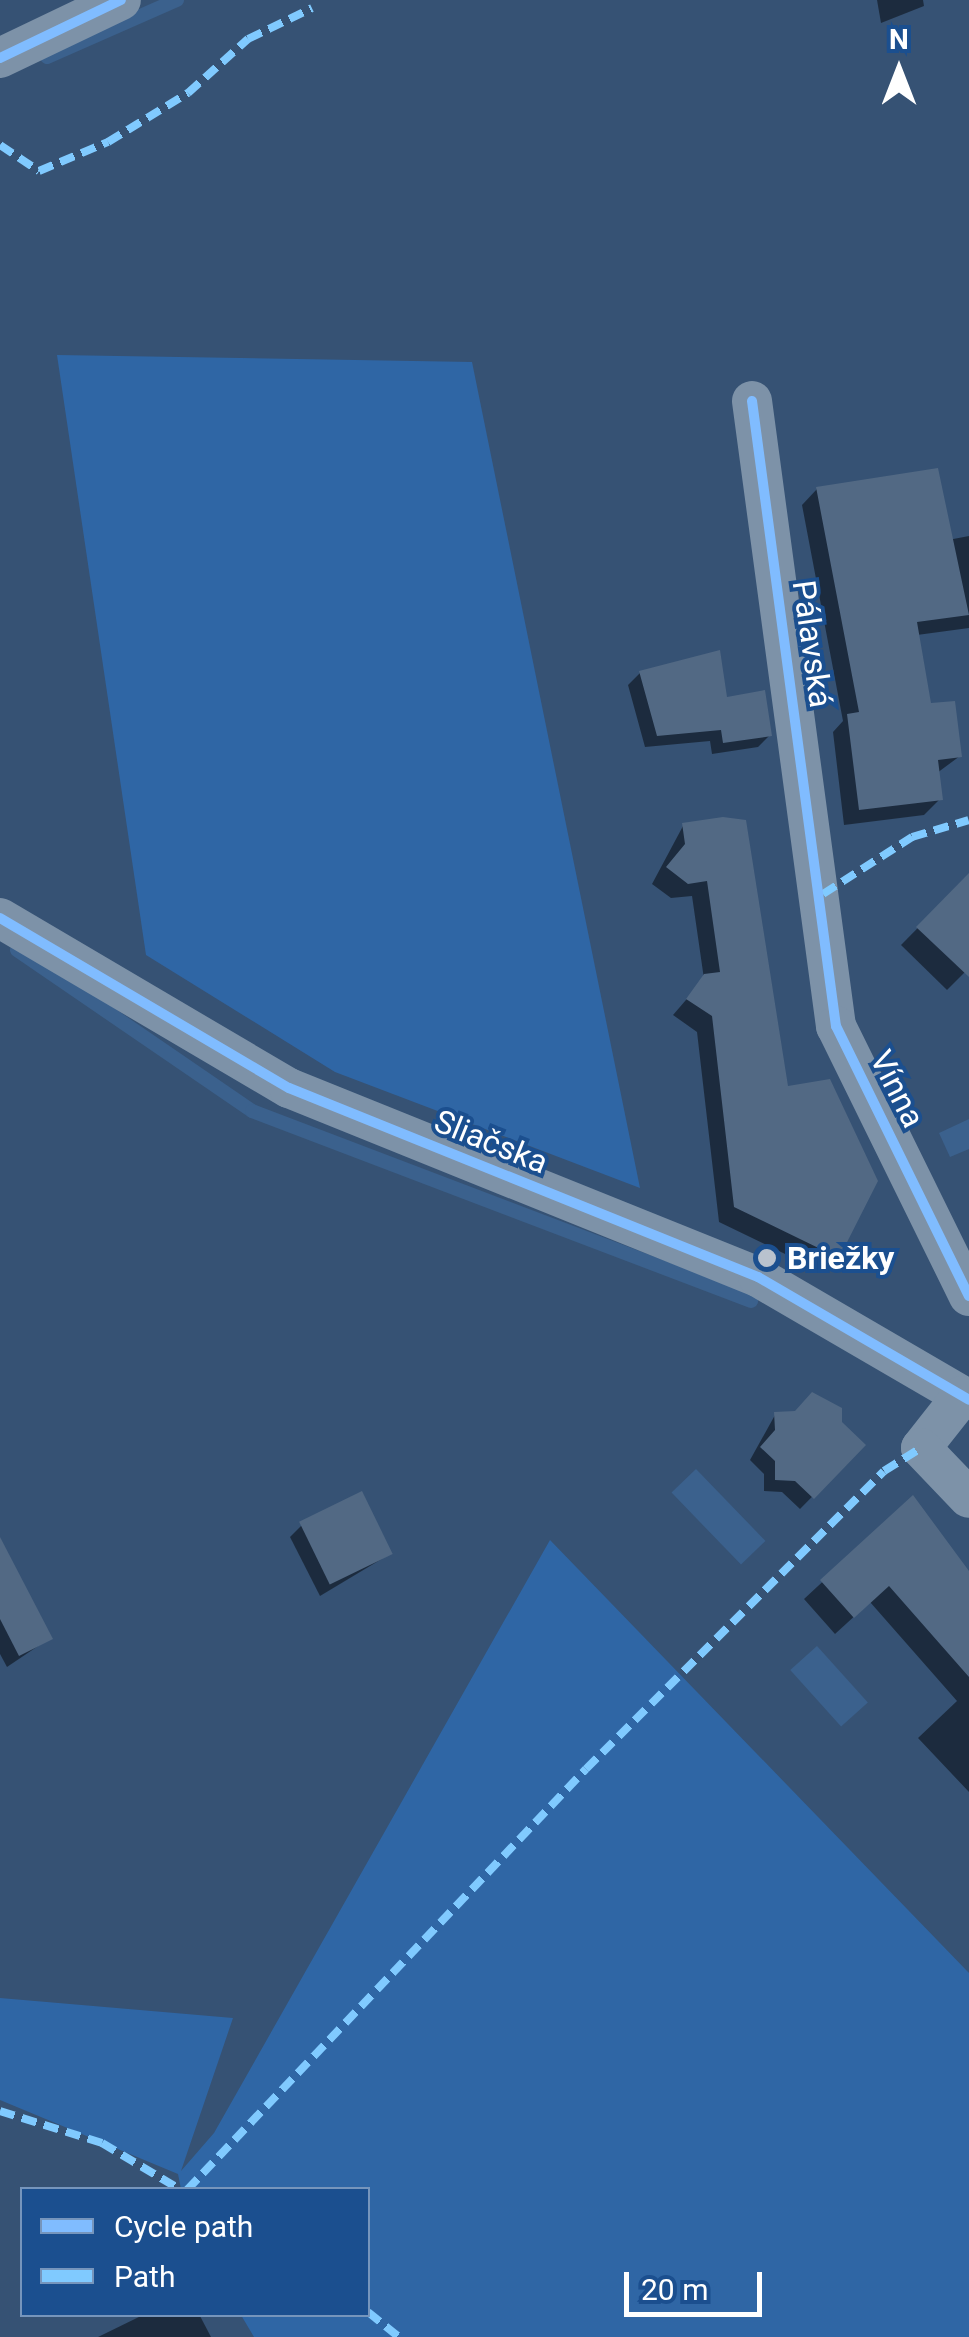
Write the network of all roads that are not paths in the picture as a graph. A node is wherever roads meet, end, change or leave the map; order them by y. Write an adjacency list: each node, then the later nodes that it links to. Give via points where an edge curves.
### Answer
1 (121, 0): 2 (street)
2 (0, 58)
3 (752, 401): 4 (street, Pálavská)
4 (823, 894): 6 (street, Vínna, via 836,1026)
5 (0, 918): 7 (street, Sliačska, via 289,1088 758,1277)
6 (969, 1296)
7 (965, 1398): 8 (street, via 921,1448)
8 (969, 1498)

